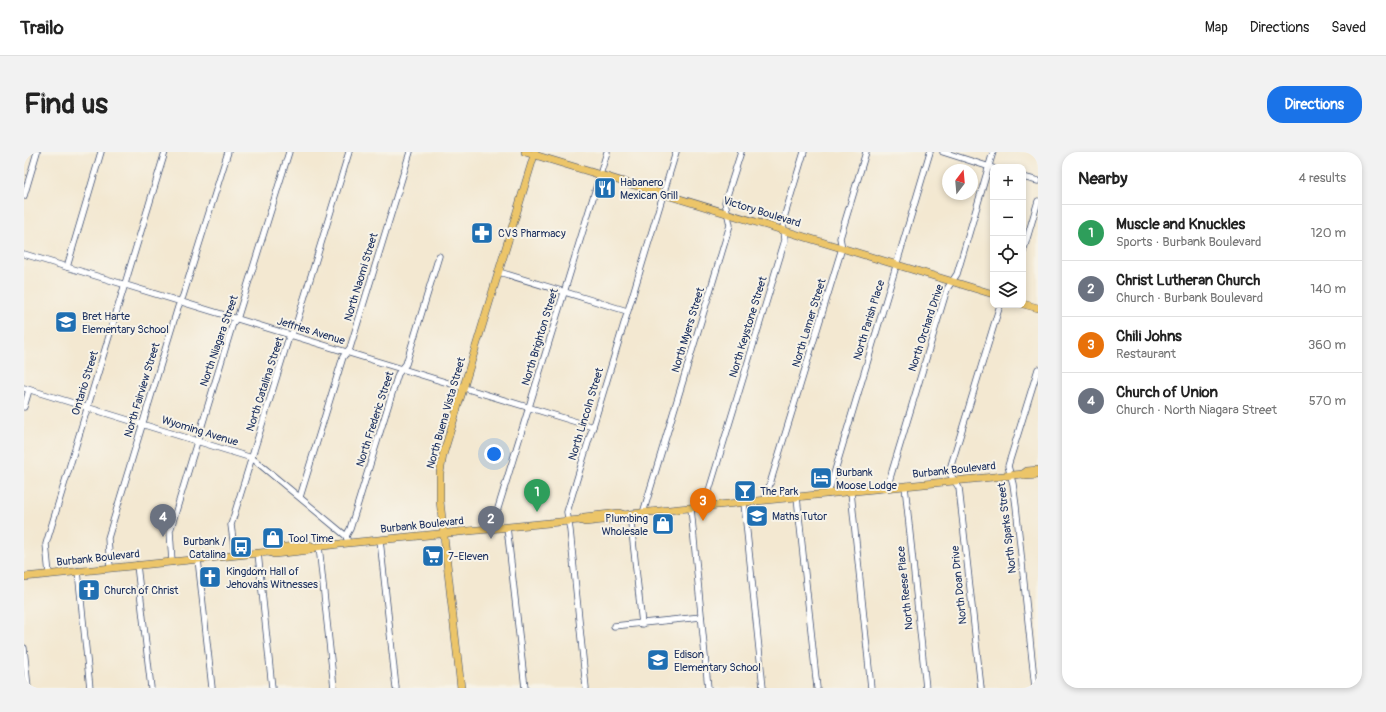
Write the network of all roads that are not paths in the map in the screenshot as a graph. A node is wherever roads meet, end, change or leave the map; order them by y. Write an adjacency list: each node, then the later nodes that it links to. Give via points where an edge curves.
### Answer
1 (37, 152): 25 (street)
2 (101, 152): 34 (street)
3 (165, 152): 37 (street, Ontario Street)
4 (228, 152): 40 (street, North Fairview Street)
5 (289, 152): 45 (street, North Niagara Street)
6 (349, 152): 46 (street, North Catalina Street)
7 (410, 152): 47 (street, North Naomi Street)
8 (525, 152): 17 (main road, Victory Boulevard)
9 (607, 152): 21 (street, North Brighton Street)
10 (676, 152): 24 (street, North Lincoln Street)
11 (741, 152): 27 (street, North Myers Street, via 726,202)
12 (804, 152): 28 (street, North Keystone Street, via 783,221)
13 (866, 152): 30 (street, North Lamer Street, via 840,238)
14 (930, 152): 33 (street, North Parish Place)
15 (943, 152): 19 (street)
16 (993, 152): 18 (street, North Orchard Drive)
17 (535, 154): 21 (main road, Victory Boulevard); 35 (main road, North Buena Vista Street)
18 (991, 164)
19 (990, 167)
20 (990, 170): 36 (street, North Orchard Drive, via 957,274)
21 (600, 175): 24 (main road, Victory Boulevard); 38 (street, North Brighton Street)
22 (1026, 178): 23 (street)
23 (1038, 181)
24 (664, 194): 27 (main road, Victory Boulevard); 44 (street, North Lincoln Street)
25 (24, 196)
26 (1038, 201): 29 (street)
27 (727, 213): 28 (main road, Victory Boulevard); 74 (street, North Myers Street, via 730,225)
28 (784, 231): 30 (main road, Victory Boulevard); 72 (street, North Keystone Street, via 785,240)
29 (1026, 242)
30 (842, 248): 33 (main road, Victory Boulevard); 70 (street, North Lamer Street)
31 (24, 254): 34 (street, Jeffries Avenue)
32 (439, 256): 48 (street, North Frederic Street, via 406,364)
33 (896, 265): 36 (main road, Victory Boulevard); 67 (street, North Parish Place)
34 (66, 267): 37 (street, Jeffries Avenue)
35 (499, 272): 38 (street); 50 (main road, North Buena Vista Street)
36 (952, 282): 39 (main road, Victory Boulevard); 65 (street, North Orchard Drive, via 947,289)
37 (125, 285): 40 (street, Jeffries Avenue); 53 (street, Ontario Street)
38 (564, 292): 44 (street); 54 (street, North Brighton Street)
39 (990, 293)
40 (181, 302): 45 (street, Jeffries Avenue); 55 (street, North Fairview Street)
41 (1026, 305): 43 (main road)
42 (999, 308): 63 (street, via 949,472)
43 (1038, 308)
44 (627, 311): 56 (street, North Lincoln Street)
45 (236, 319): 46 (street, Jeffries Avenue); 57 (street, North Niagara Street)
46 (291, 335): 47 (street, Jeffries Avenue); 58 (street, North Catalina Street)
47 (347, 352): 48 (street, Jeffries Avenue); 68 (street, North Naomi Street, via 343,357)
48 (402, 369): 50 (street, Jeffries Avenue); 80 (street, North Frederic Street, via 398,374)
49 (1038, 369): 61 (street, North Sparks Street, via 1008,466)
50 (464, 388): 54 (street, Jeffries Avenue); 79 (main road, North Buena Vista Street, via 443,455 440,473)
51 (26, 389): 52 (street); 53 (street, Wyoming Avenue)
52 (24, 407)
53 (88, 407): 55 (street, Wyoming Avenue); 90 (street, Ontario Street, via 46,544)
54 (529, 408): 56 (street, Jeffries Avenue); 78 (street, North Brighton Street)
55 (142, 424): 57 (street, Wyoming Avenue); 88 (street, North Fairview Street, via 108,538)
56 (593, 427): 76 (street, North Lincoln Street, via 567,512)
57 (197, 441): 58 (street, Wyoming Avenue); 86 (street, North Niagara Street, via 170,531)
58 (252, 458): 68 (street, Wyoming Avenue); 84 (street, North Catalina Street, via 231,525)
59 (1038, 470): 60 (main road, Burbank Boulevard, via 1027,470)
60 (1023, 474): 61 (main road, Burbank Boulevard); 62 (main road, Burbank Boulevard)
61 (1011, 475): 63 (main road, Burbank Boulevard); 112 (street, North Sparks Street)
62 (1038, 475)
63 (954, 481): 64 (main road, Burbank Boulevard); 111 (street, North Doan Drive, via 959,488)
64 (905, 486): 65 (main road, Burbank Boulevard); 110 (street, North Reese Place)
65 (887, 488): 66 (main road, Burbank Boulevard)
66 (851, 492): 67 (main road, Burbank Boulevard); 109 (street)
67 (828, 494): 69 (main road, Burbank Boulevard)
68 (300, 497): 80 (street, Wyoming Avenue)
69 (797, 497): 70 (main road, Burbank Boulevard); 108 (street)
70 (765, 500): 71 (main road, Burbank Boulevard)
71 (744, 503): 72 (main road, Burbank Boulevard); 107 (street)
72 (704, 507): 73 (main road, Burbank Boulevard)
73 (690, 508): 74 (main road, Burbank Boulevard); 92 (street)
74 (642, 513): 75 (main road, Burbank Boulevard)
75 (627, 515): 76 (main road, Burbank Boulevard, via 619,513); 93 (street)
76 (569, 521): 77 (main road, Burbank Boulevard); 105 (street, North Lincoln Street)
77 (507, 527): 78 (main road, Burbank Boulevard); 104 (street)
78 (492, 528): 79 (main road, Burbank Boulevard)
79 (444, 534): 81 (main road, Burbank Boulevard); 103 (main road, North Buena Vista Street)
80 (347, 539): 81 (main road, Burbank Boulevard); 82 (main road, Burbank Boulevard)
81 (380, 540): 102 (street)
82 (317, 547): 83 (main road, Burbank Boulevard, via 309,545 273,548 269,552); 101 (street)
83 (258, 553): 84 (main road, Burbank Boulevard); 100 (street)
84 (234, 555): 85 (main road, Burbank Boulevard)
85 (198, 559): 86 (main road, Burbank Boulevard); 99 (street)
86 (172, 562): 87 (main road, Burbank Boulevard)
87 (138, 565): 88 (main road, Burbank Boulevard); 98 (street)
88 (110, 568): 89 (main road, Burbank Boulevard)
89 (78, 571): 90 (main road, Burbank Boulevard); 97 (street)
90 (49, 574): 91 (main road, Burbank Boulevard)
91 (24, 577)
92 (701, 617): 93 (street); 106 (street)
93 (642, 624): 94 (street)
94 (614, 626)
95 (24, 648): 96 (street)
96 (28, 688)
97 (90, 688)
98 (150, 688)
99 (212, 688)
100 (272, 688)
101 (334, 688)
102 (396, 688)
103 (461, 688)
104 (524, 688)
105 (586, 688)
106 (708, 688)
107 (763, 688)
108 (817, 688)
109 (871, 688)
110 (926, 688)
111 (981, 688)
112 (1035, 688)

